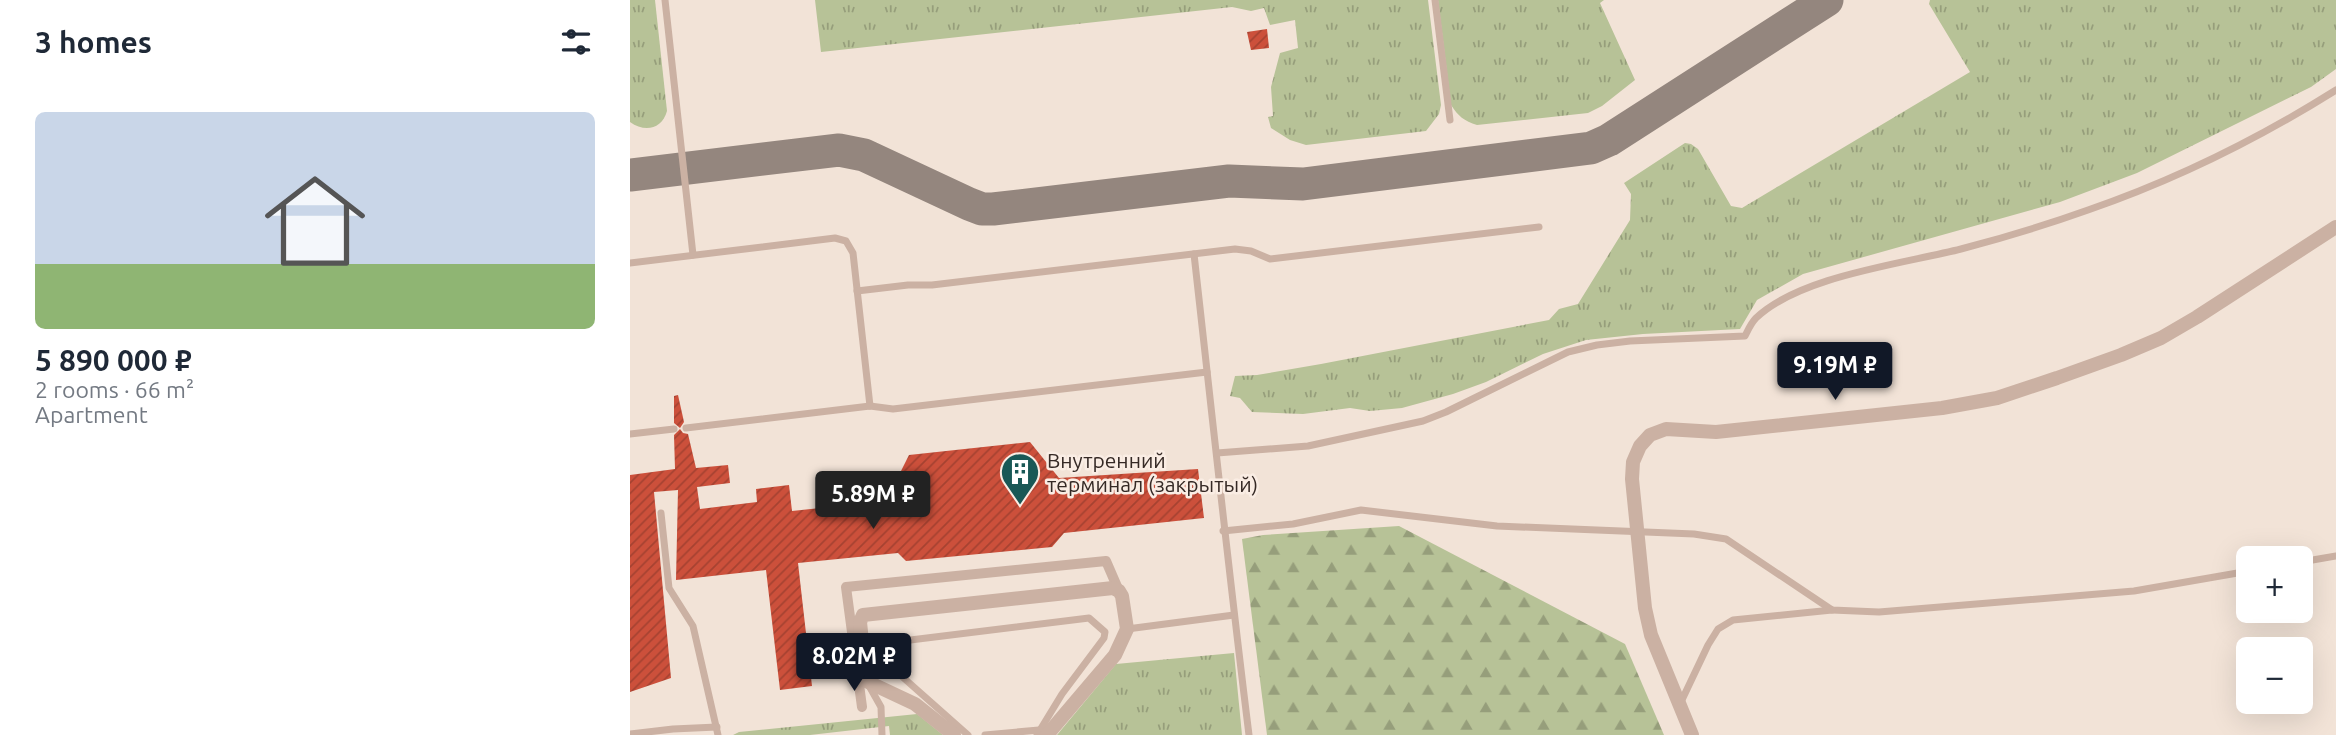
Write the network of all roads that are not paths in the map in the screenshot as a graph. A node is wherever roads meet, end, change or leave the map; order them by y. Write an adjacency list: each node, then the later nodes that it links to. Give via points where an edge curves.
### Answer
1 (665, 0): 8 (lane)
2 (1435, 0): 4 (lane)
3 (2336, 90): 16 (lane, via 2229,151 2160,183 1963,248 1800,292 1755,319 1745,336 1597,345 1568,352 1423,421 1308,446)
4 (1450, 120)
5 (1539, 227): 7 (lane, via 1270,259 1235,249)
6 (2336, 227): 19 (street, via 2161,338 1997,398 1794,425 1716,432 1665,429 1650,435 1633,462)
7 (1194, 254): 10 (lane); 11 (lane)
8 (693, 255): 9 (lane); 10 (lane, via 841,239 853,253)
9 (630, 263)
10 (857, 291): 12 (lane)
11 (1207, 372): 12 (lane, via 893,409); 16 (lane)
12 (870, 406): 13 (lane)
13 (686, 428)
14 (674, 429): 15 (lane)
15 (630, 434)
16 (1217, 453): 18 (lane)
17 (661, 513): 30 (lane, via 669,588 693,626)
18 (1223, 531): 19 (lane, via 1293,524 1361,510 1497,526); 25 (lane)
19 (1638, 532): 24 (lane, via 1726,540); 28 (street, via 1651,635)
20 (2336, 556): 21 (lane)
21 (2313, 560)
22 (2236, 573): 24 (lane, via 2134,591 1879,612)
23 (1119, 591): 26 (street); 27 (street, via 1113,588 868,613 860,622); 29 (street, via 1106,561 846,587)
24 (1832, 610): 28 (lane, via 1733,620 1718,629)
25 (1234, 615): 26 (lane); 37 (lane)
26 (1127, 629): 31 (street, via 1115,655)
27 (866, 681): 33 (lane, via 881,706); 34 (street, via 915,704)
28 (1680, 705): 38 (street)
29 (862, 707)
30 (717, 731): 32 (lane, via 673,729)
31 (1041, 733): 35 (lane, via 1062,694 1104,638 1105,632 1089,618 880,647 880,657); 36 (lane)
32 (630, 734)
33 (882, 735)
34 (954, 735)
35 (968, 735)
36 (985, 735)
37 (1249, 735)
38 (1692, 735)

